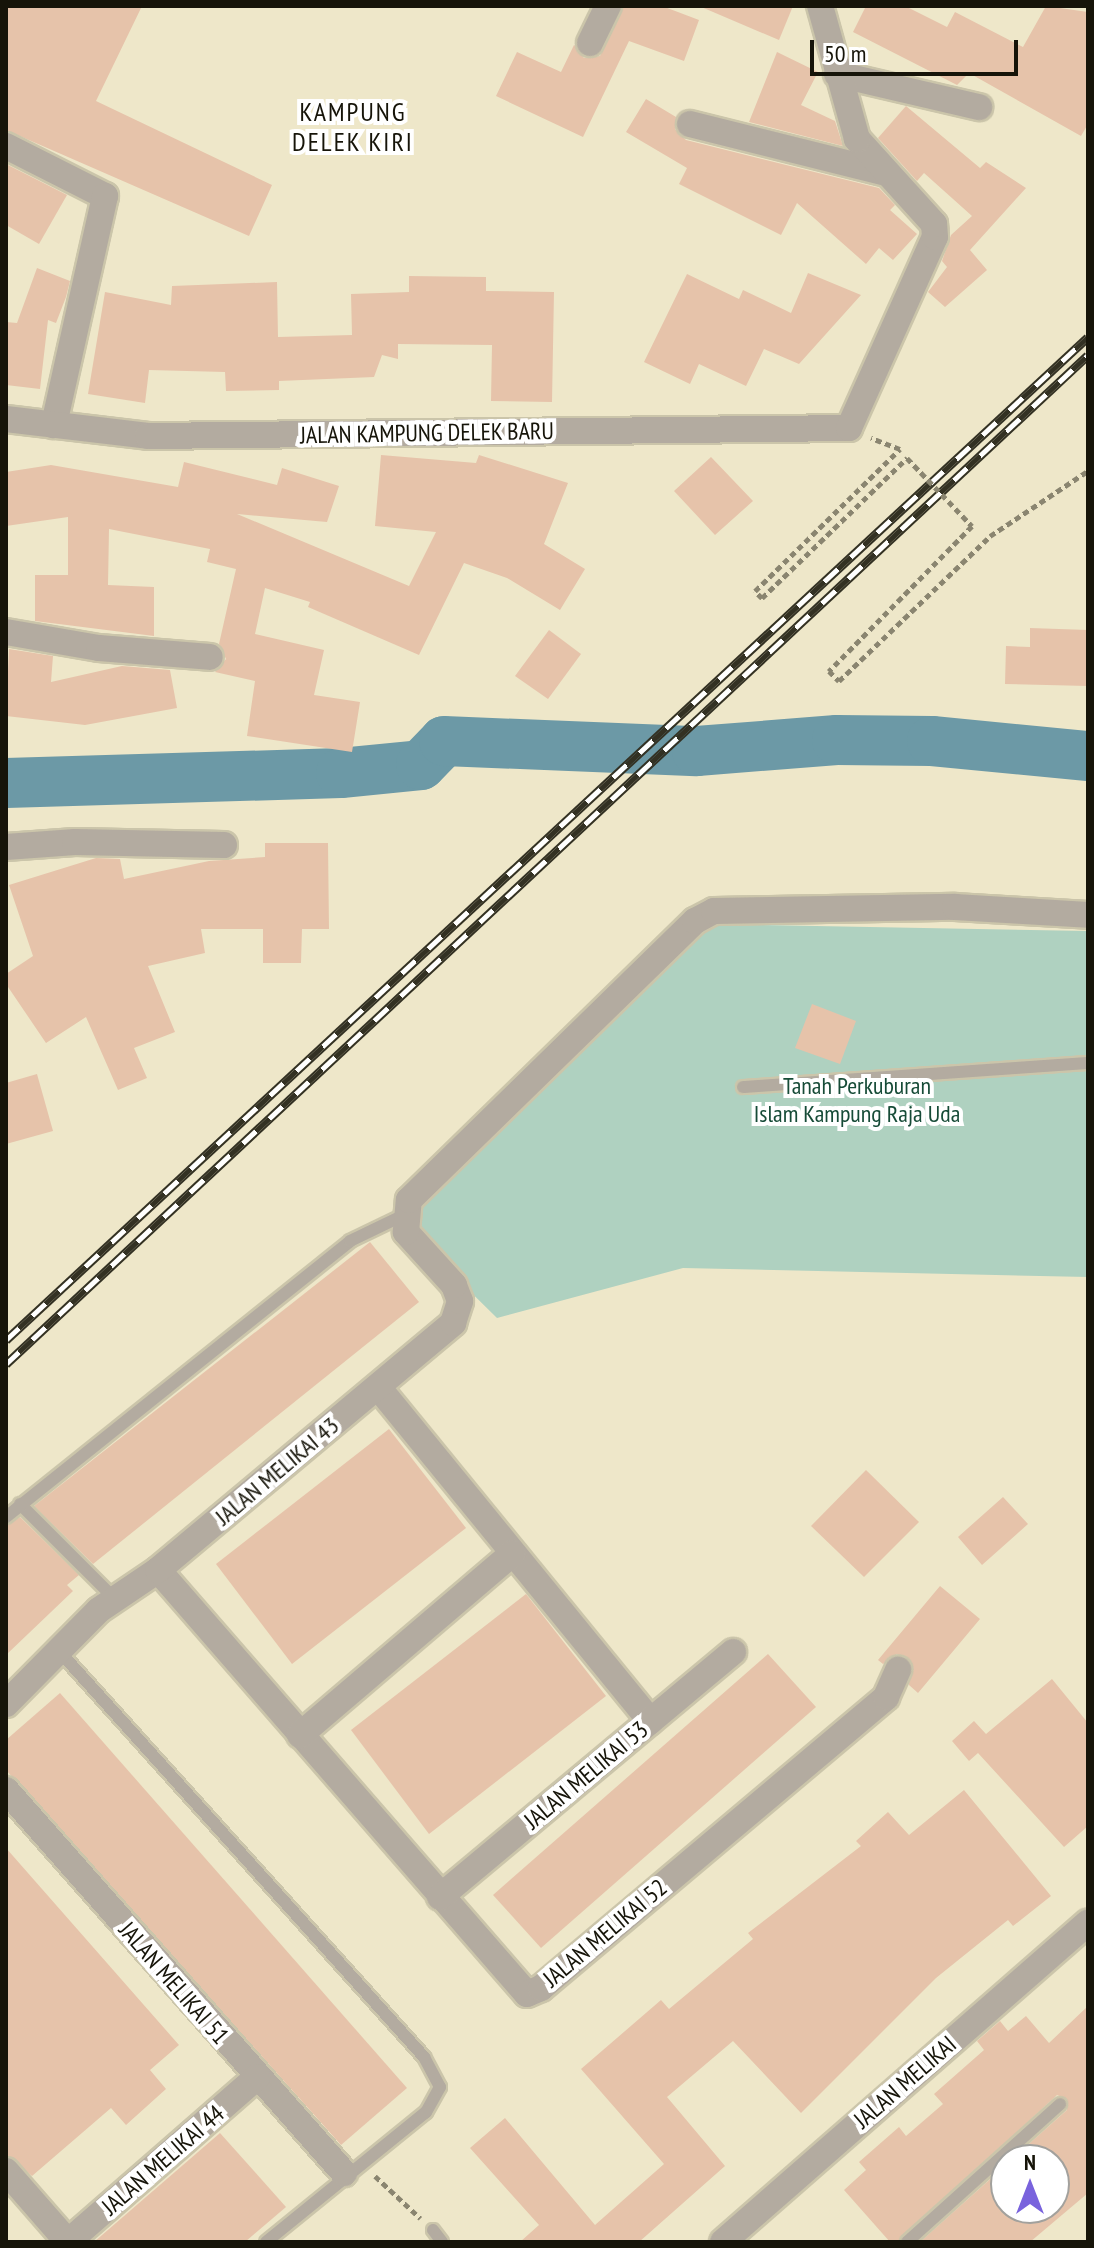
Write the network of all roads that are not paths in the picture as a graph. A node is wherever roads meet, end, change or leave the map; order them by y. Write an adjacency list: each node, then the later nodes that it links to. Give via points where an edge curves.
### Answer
1 (608, 6): 3 (street)
2 (820, 6): 4 (street)
3 (590, 43)
4 (837, 74): 5 (street); 8 (street, via 857,139)
5 (979, 107)
6 (690, 124): 8 (street)
7 (6, 146): 10 (street, via 105,196)
8 (882, 172): 10 (street, JALAN KAMPUNG DELEK BARU, via 934,224 935,237 849,428 148,436)
9 (6, 419): 10 (street, JALAN KAMPUNG DELEK BARU)
10 (54, 425)
11 (6, 632): 12 (street, via 99,648)
12 (210, 657)
13 (224, 845): 14 (street, via 75,842)
14 (6, 847)
15 (1088, 915): 18 (street, via 955,907 714,911 680,934 435,1168)
16 (1088, 1063): 17 (lane)
17 (743, 1087)
18 (404, 1215): 19 (street, JALAN MELIKAI 43, via 406,1232 454,1285 460,1301 453,1323); 20 (lane, via 350,1241)
19 (378, 1387): 22 (street); 23 (street, JALAN MELIKAI 43)
20 (20, 1504): 21 (lane); 24 (lane)
21 (6, 1517)
22 (513, 1553): 29 (street); 30 (street)
23 (158, 1570): 24 (street, JALAN MELIKAI 43); 30 (street, JALAN MELIKAI 52)
24 (114, 1598): 25 (street, JALAN MELIKAI 43)
25 (60, 1652): 28 (street, JALAN MELIKAI 43); 36 (lane, via 424,2057 440,2087 426,2112)
26 (733, 1652): 29 (street, JALAN MELIKAI 53)
27 (898, 1670): 32 (street, JALAN MELIKAI 52, via 886,1697 541,1988 527,1994 514,1983)
28 (6, 1704)
29 (650, 1721): 32 (street, JALAN MELIKAI 53)
30 (300, 1735): 32 (street, JALAN MELIKAI 52)
31 (6, 1790): 34 (street, JALAN MELIKAI 51)
32 (440, 1897)
33 (1088, 1922): 42 (street, JALAN MELIKAI)
34 (257, 2077): 36 (street, JALAN MELIKAI 51); 39 (street, JALAN MELIKAI 44)
35 (1060, 2104): 43 (lane)
36 (352, 2169): 40 (lane)
37 (6, 2171): 39 (street)
38 (433, 2230): 41 (lane)
39 (68, 2242)
40 (266, 2242)
41 (442, 2242)
42 (723, 2242)
43 (907, 2242)

